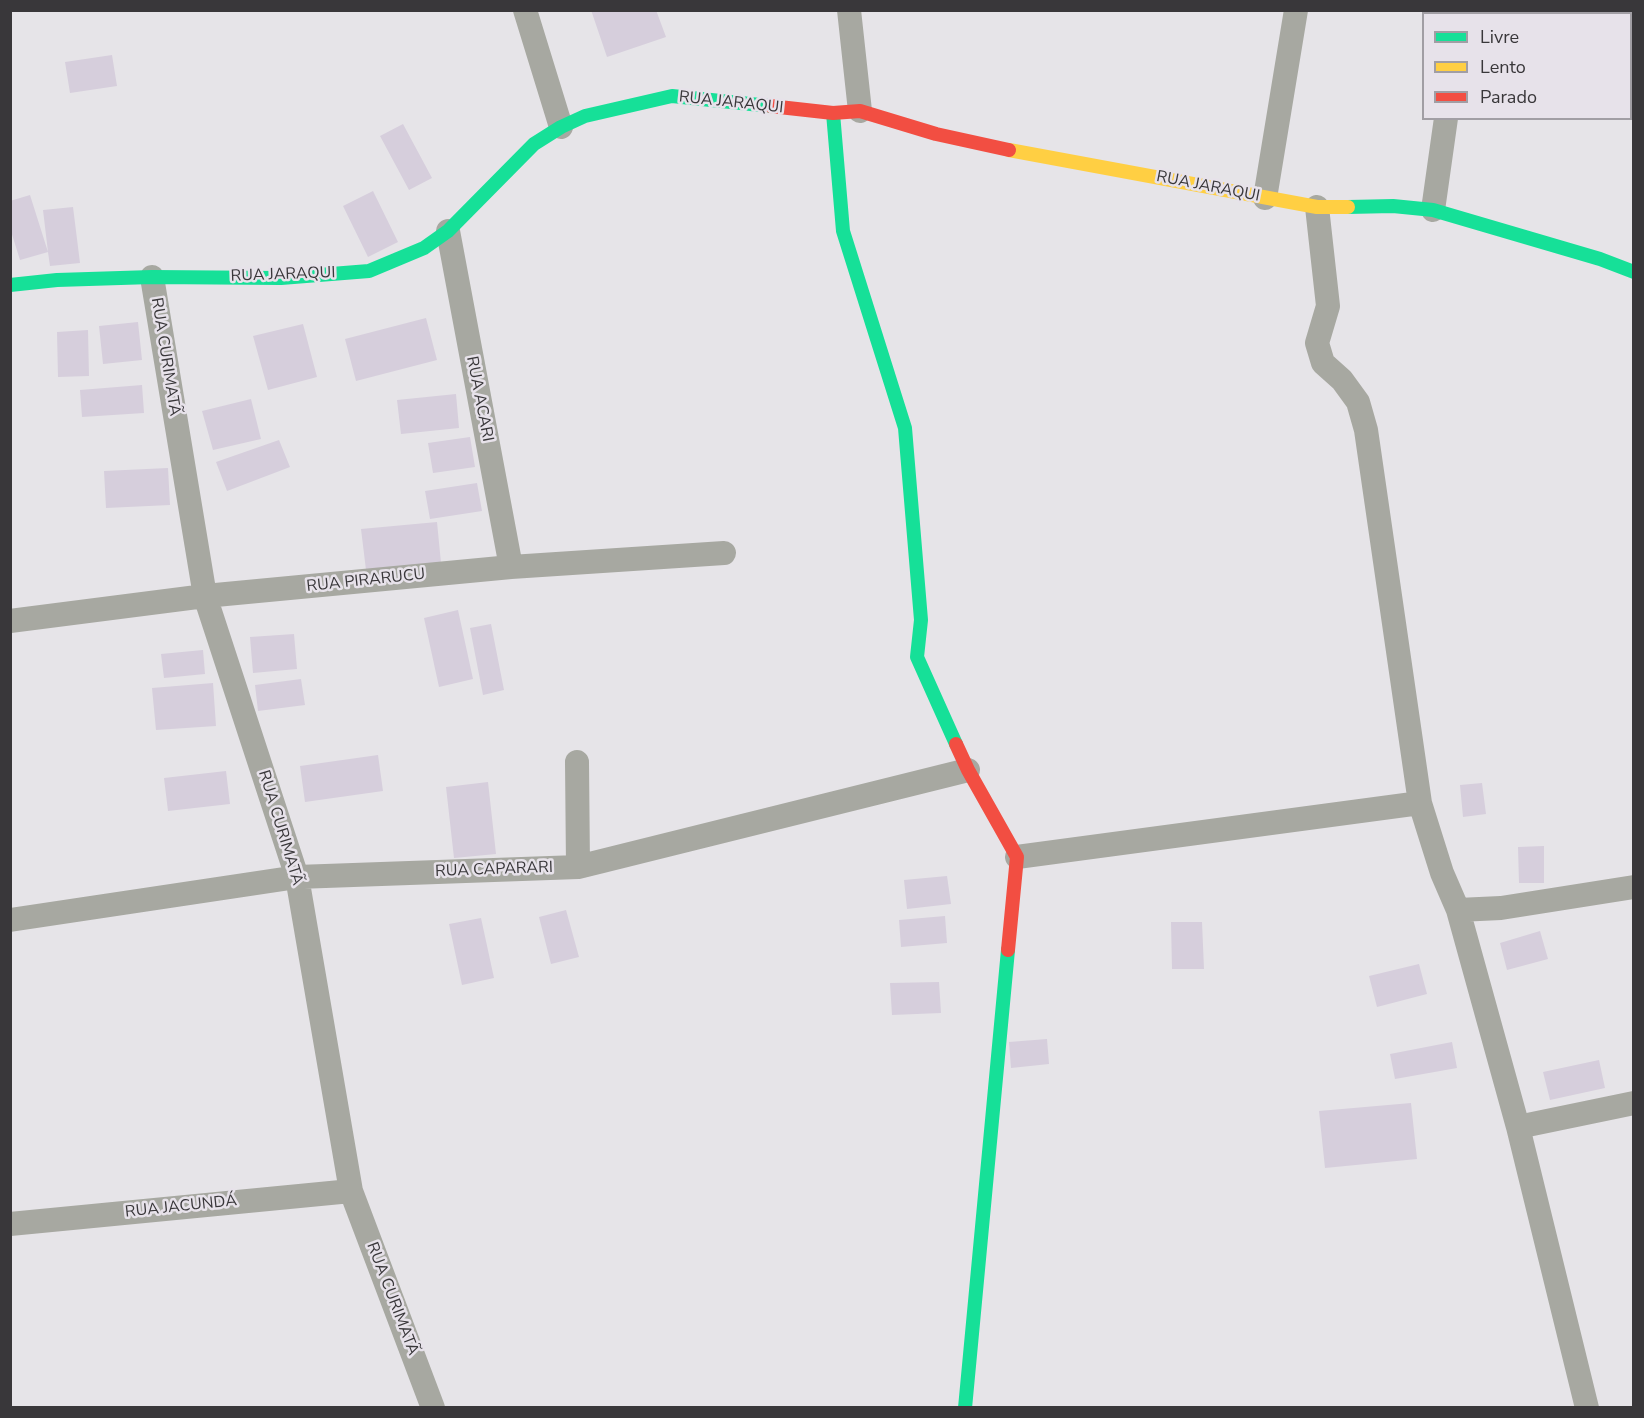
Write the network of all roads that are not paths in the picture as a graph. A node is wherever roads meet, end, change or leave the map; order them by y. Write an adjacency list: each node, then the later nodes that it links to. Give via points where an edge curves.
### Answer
1 (525, 10): 7 (street)
2 (849, 10): 4 (street)
3 (1296, 10): 8 (street)
4 (860, 111): 5 (street, RUA JARAQUI); 8 (street, RUA JARAQUI, via 1012,151)
5 (833, 113): 7 (street, RUA JARAQUI, via 672,96 585,116); 20 (street, via 843,231 905,428 921,620 917,657)
6 (1446, 120): 10 (street)
7 (561, 127): 11 (street, RUA JARAQUI, via 534,144)
8 (1265, 198): 9 (street, RUA JARAQUI)
9 (1317, 207): 10 (street, RUA JARAQUI); 21 (street, via 1328,306 1317,343 1323,363 1358,402 1366,430)
10 (1433, 210): 12 (street, RUA JARAQUI)
11 (448, 231): 13 (street, RUA JARAQUI, via 424,248 369,271 281,278); 16 (street, RUA ACARI)
12 (1634, 272)
13 (152, 277): 14 (street, RUA JARAQUI); 17 (street, RUA CURIMATÃ)
14 (10, 285)
15 (724, 553): 16 (street, RUA PIRARUCU)
16 (511, 567): 17 (street, RUA PIRARUCU)
17 (205, 596): 18 (street, RUA PIRARUCU); 24 (street, RUA CURIMATÃ)
18 (10, 621)
19 (577, 762): 23 (street)
20 (968, 770): 22 (street); 23 (street, RUA CAPARARI)
21 (1420, 803): 22 (street); 26 (street)
22 (1017, 857): 33 (street)
23 (578, 867): 24 (street, RUA CAPARARI)
24 (297, 877): 27 (street, RUA CAPARARI); 30 (street, RUA CURIMATÃ)
25 (1634, 887): 26 (street, via 1501,908)
26 (1458, 910): 29 (street)
27 (10, 920)
28 (1634, 1103): 29 (street)
29 (1518, 1127): 34 (street)
30 (351, 1191): 31 (street, RUA JACUNDÁ); 32 (street, RUA CURIMATÃ)
31 (10, 1224)
32 (433, 1407)
33 (965, 1407)
34 (1587, 1407)

